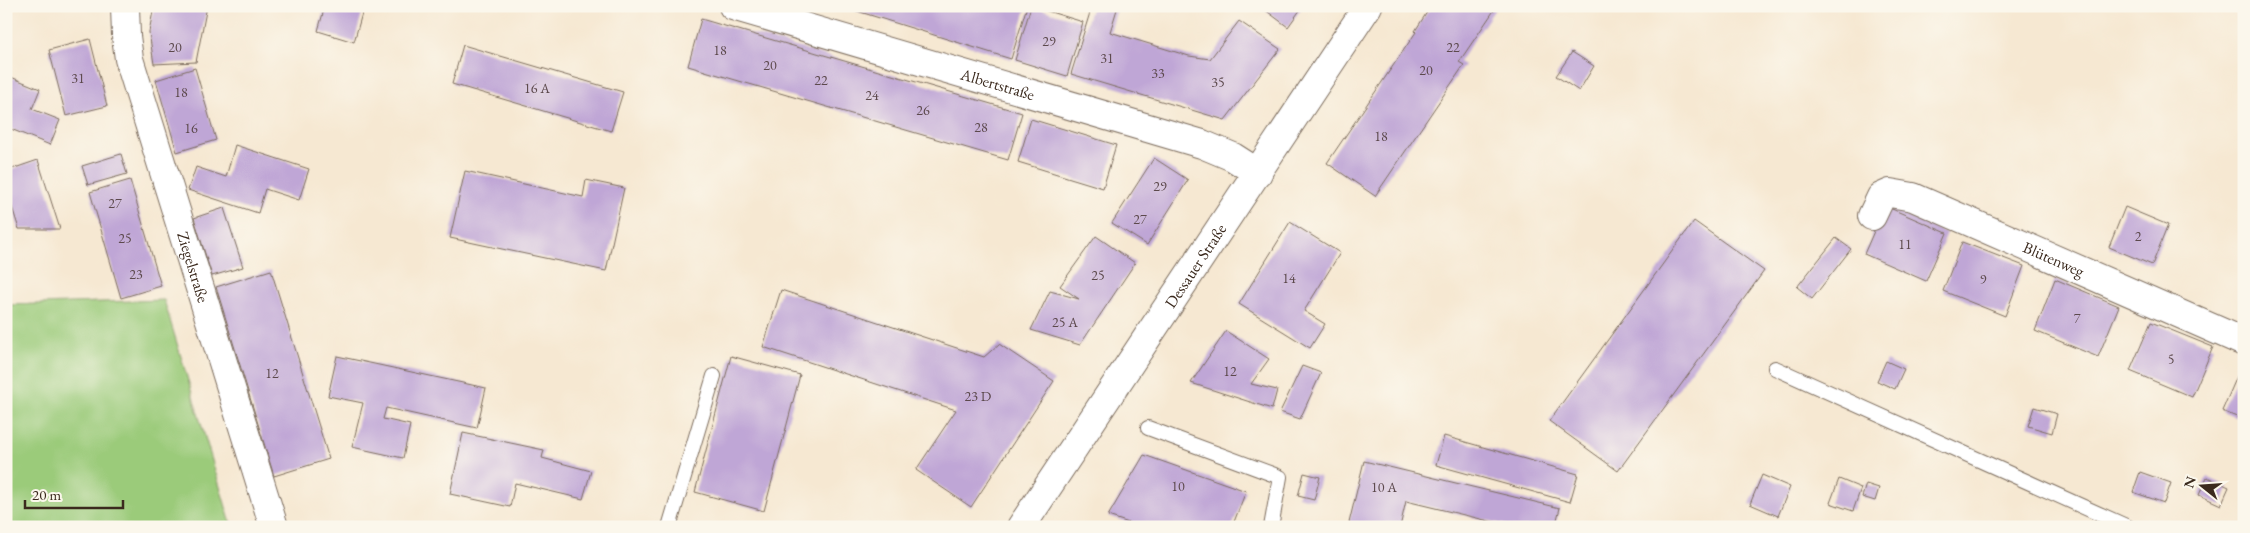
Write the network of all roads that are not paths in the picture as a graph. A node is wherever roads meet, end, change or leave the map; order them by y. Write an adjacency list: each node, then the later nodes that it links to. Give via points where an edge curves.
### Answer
1 (125, 6): 10 (street, Ziegelstraße, via 129,59)
2 (733, 6): 4 (street, Albertstraße, via 1202,144 1233,157)
3 (1368, 6): 4 (street, Dessauer Straße)
4 (1258, 173): 12 (street, Dessauer Straße)
5 (1872, 216): 6 (street, Blütenweg, via 1881,197 1890,193 1913,197)
6 (2244, 342)
7 (1775, 368): 14 (lane)
8 (714, 376): 11 (lane)
9 (1148, 428): 13 (lane, via 1280,477)
10 (274, 527)
11 (669, 527)
12 (1021, 527)
13 (1271, 527)
14 (2128, 527)

